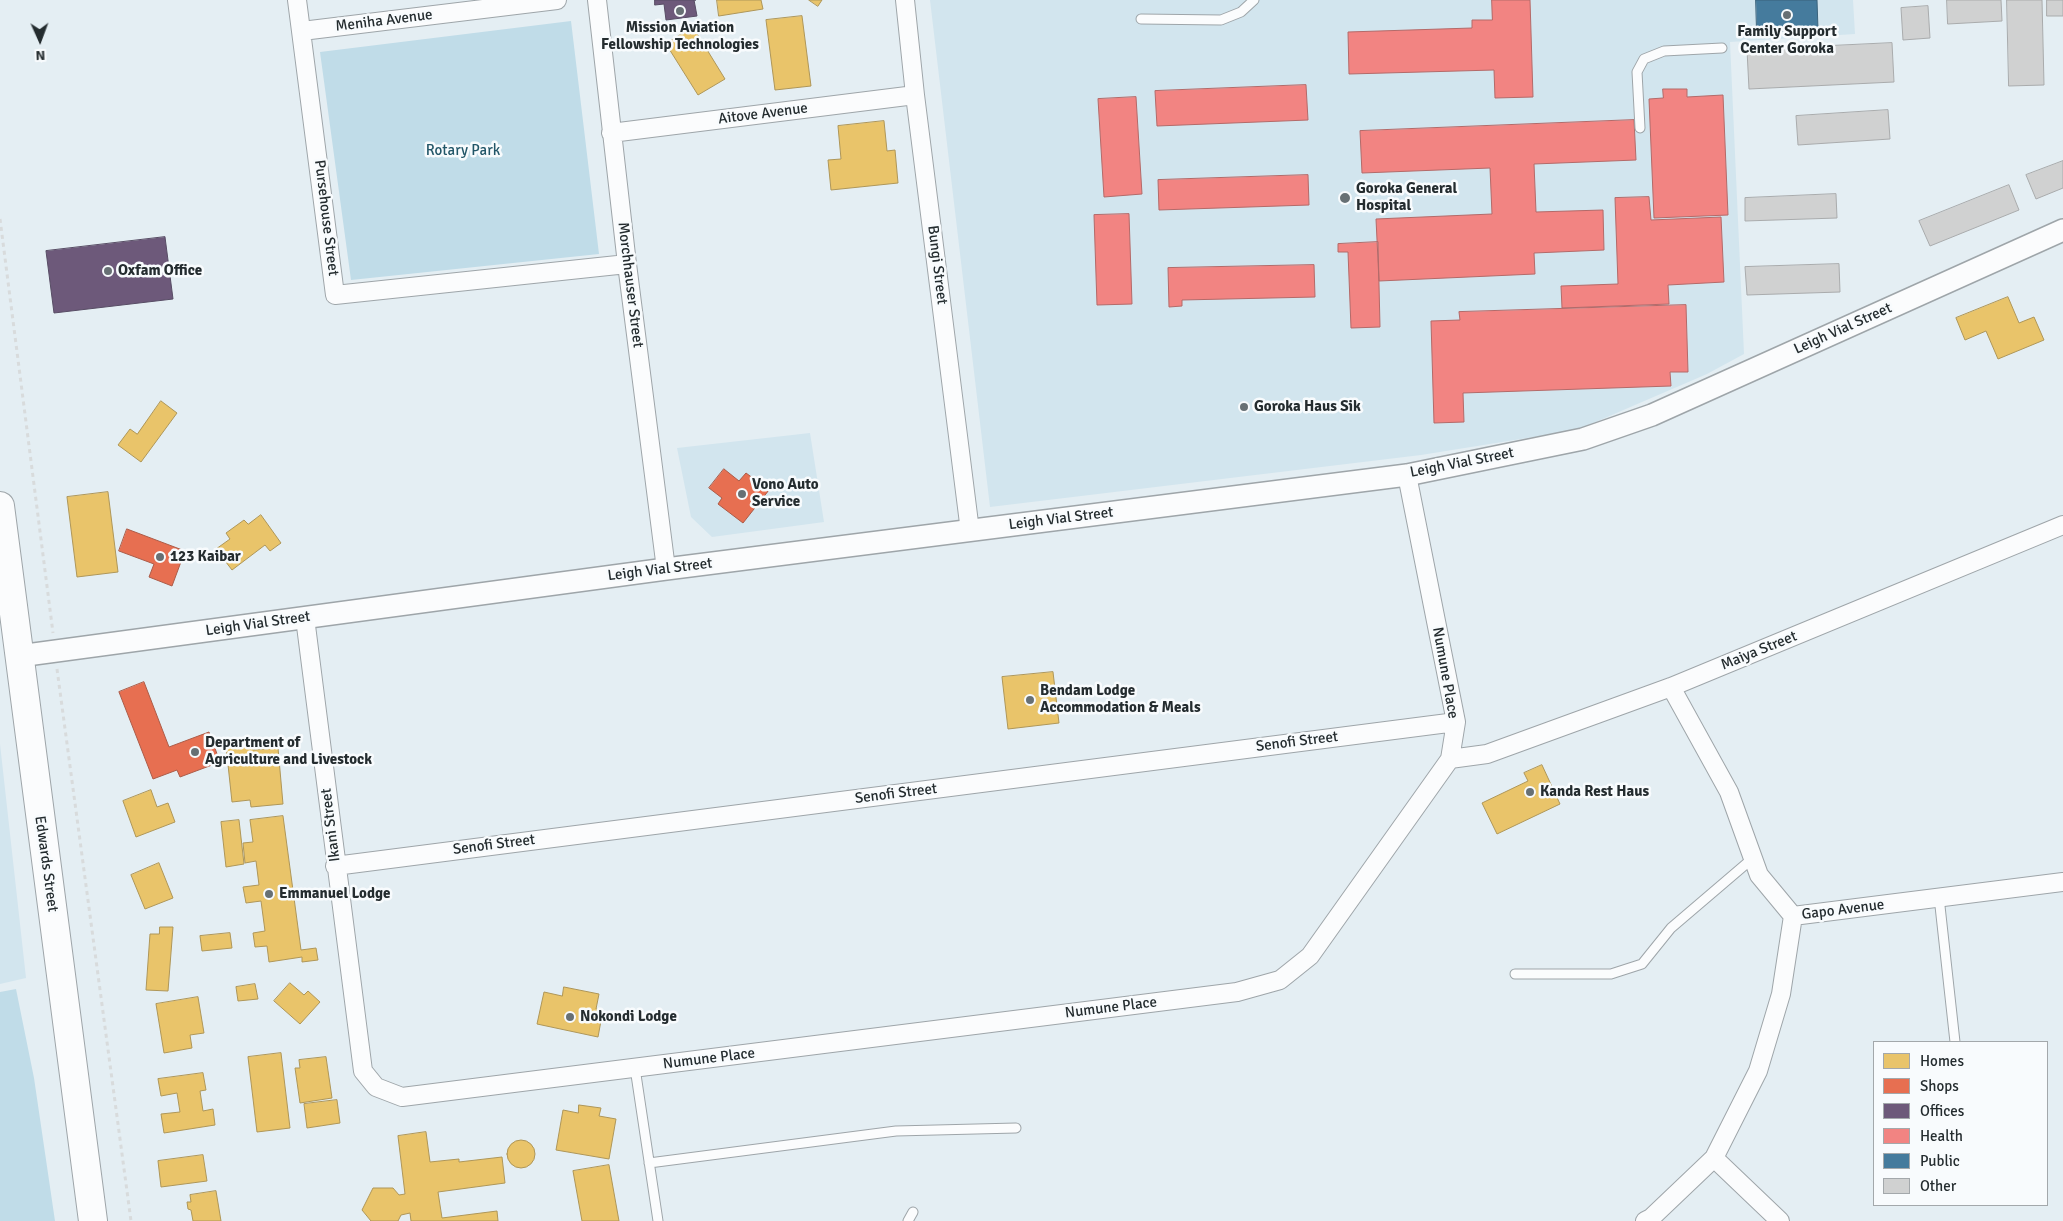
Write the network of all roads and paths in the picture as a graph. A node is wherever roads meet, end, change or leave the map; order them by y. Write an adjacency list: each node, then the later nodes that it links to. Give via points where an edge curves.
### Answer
1 (297, 0): 7 (street, Pursehouse Street)
2 (557, 0): 7 (street, Meniha Avenue)
3 (596, 0): 11 (street, Morchhauser Street)
4 (904, 0): 9 (street, Bungi Street)
5 (1254, 0): 6 (lane, via 1241,12 1221,20)
6 (1141, 19)
7 (302, 31): 14 (street, Pursehouse Street, via 335,295)
8 (1722, 48): 10 (lane, via 1664,51 1644,59 1637,72)
9 (915, 96): 11 (street, Aitove Avenue); 18 (street, Bungi Street)
10 (1640, 128)
11 (612, 133): 14 (street, Morchhauser Street)
12 (0, 219): 21 (path)
13 (2063, 230): 15 (street, Leigh Vial Street, via 1652,415 1582,439)
14 (627, 264): 19 (street, Morchhauser Street)
15 (1407, 475): 18 (street, Leigh Vial Street); 24 (street, Numune Place)
16 (0, 506): 22 (highway, Edwards Street)
17 (2063, 525): 23 (street, Maiya Street)
18 (970, 531): 19 (street, Leigh Vial Street)
19 (666, 570): 20 (street, Leigh Vial Street)
20 (306, 618): 21 (street, Leigh Vial Street); 27 (street, Ikani Street)
21 (55, 651): 22 (street, Leigh Vial Street); 40 (path)
22 (19, 656): 39 (highway, Edwards Street)
23 (1671, 687): 25 (street, Maiya Street, via 1488,754); 26 (street, Gapo Avenue, via 1729,792)
24 (1456, 722): 25 (street, Numune Place); 27 (street, Senofi Street)
25 (1450, 759): 33 (street, Numune Place, via 1310,956 1280,980 1237,992)
26 (1752, 858): 30 (street, Gapo Avenue, via 1759,875); 31 (lane, via 1671,928 1642,964 1611,974)
27 (336, 866): 34 (street, Ikani Street, via 363,1071)
28 (2063, 882): 29 (street, Gapo Avenue)
29 (1939, 897): 30 (street, Gapo Avenue); 32 (lane)
30 (1794, 916): 36 (street, via 1781,994 1758,1071)
31 (1515, 974)
32 (1955, 1041)
33 (635, 1068): 34 (street, Numune Place, via 402,1097); 37 (lane)
34 (376, 1088)
35 (1016, 1128): 37 (lane, via 896,1131)
36 (1714, 1158): 43 (street); 44 (street)
37 (649, 1163): 41 (lane)
38 (913, 1212): 42 (lane)
39 (93, 1221)
40 (131, 1221)
41 (658, 1221)
42 (908, 1221)
43 (1645, 1221)
44 (1780, 1221)

